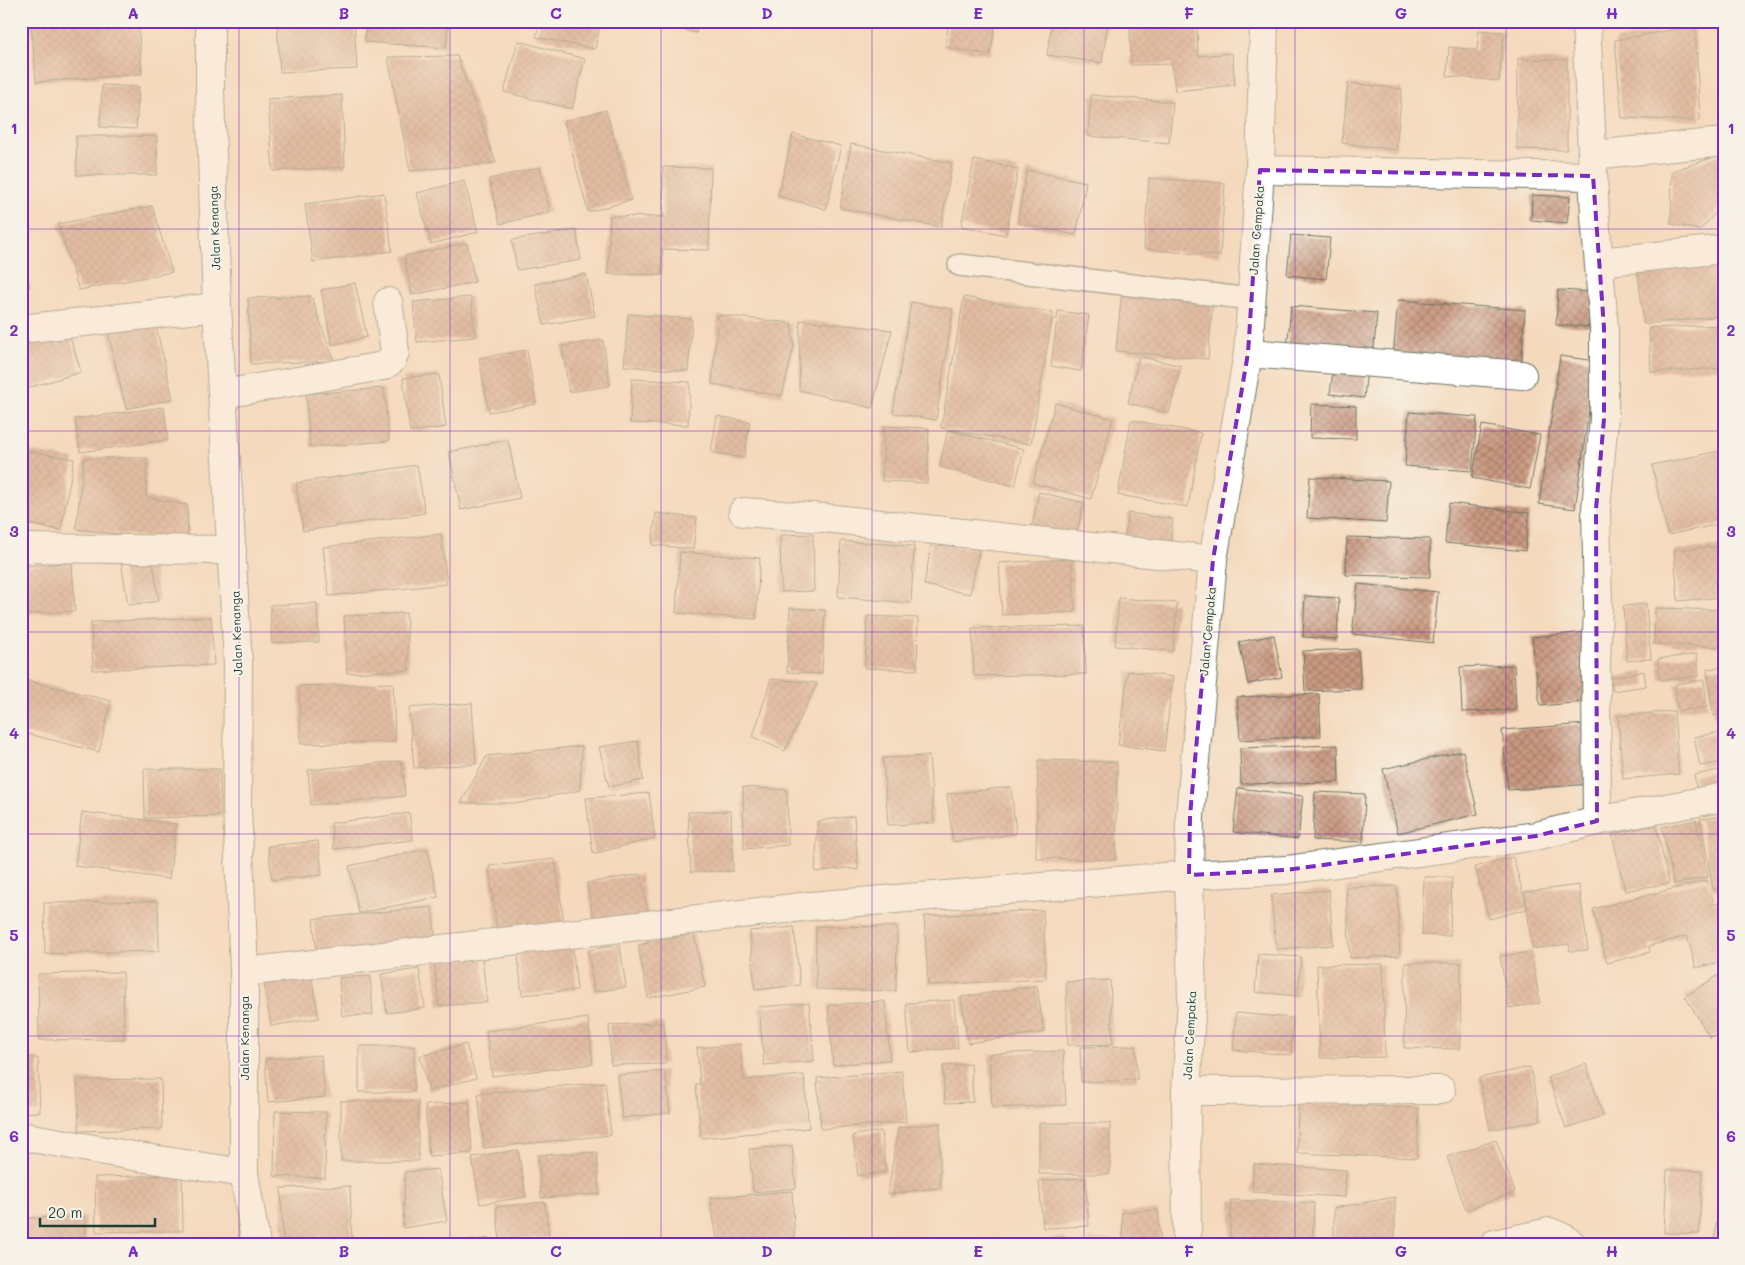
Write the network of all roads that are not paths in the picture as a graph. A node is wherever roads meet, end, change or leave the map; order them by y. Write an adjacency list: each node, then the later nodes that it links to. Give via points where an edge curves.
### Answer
1 (210, 21): 12 (street, Jalan Kenanga)
2 (1264, 21): 6 (street, Jalan Cempaka)
3 (1586, 21): 5 (street)
4 (1724, 142): 5 (street)
5 (1593, 166): 6 (street); 8 (street)
6 (1260, 170): 10 (street, Jalan Cempaka)
7 (1724, 249): 8 (street)
8 (1599, 262): 22 (street, via 1604,328 1604,401 1596,509)
9 (958, 265): 10 (lane)
10 (1251, 299): 14 (street, Jalan Cempaka)
11 (388, 302): 16 (street, via 395,352 392,360 383,366)
12 (217, 307): 13 (street); 16 (street, Jalan Kenanga)
13 (21, 329)
14 (1248, 353): 15 (street); 20 (street, Jalan Cempaka)
15 (1522, 375)
16 (223, 394): 19 (street, Jalan Kenanga)
17 (743, 512): 20 (street)
18 (21, 548): 19 (street)
19 (232, 550): 24 (street, Jalan Kenanga, via 238,663 237,807)
20 (1213, 560): 23 (street, Jalan Cempaka, via 1190,816)
21 (1724, 797): 22 (street)
22 (1597, 821): 23 (street, via 1536,836 1286,870)
23 (1189, 875): 24 (street, via 810,906); 26 (street, Jalan Cempaka, via 1192,1000)
24 (244, 972): 28 (street, Jalan Kenanga)
25 (1441, 1090): 26 (street)
26 (1186, 1091): 30 (street, Jalan Cempaka)
27 (21, 1136): 28 (street)
28 (244, 1173): 29 (street, Jalan Kenanga)
29 (256, 1244)
30 (1187, 1244)
31 (1494, 1244): 32 (street, via 1550,1232)
32 (1572, 1244)

